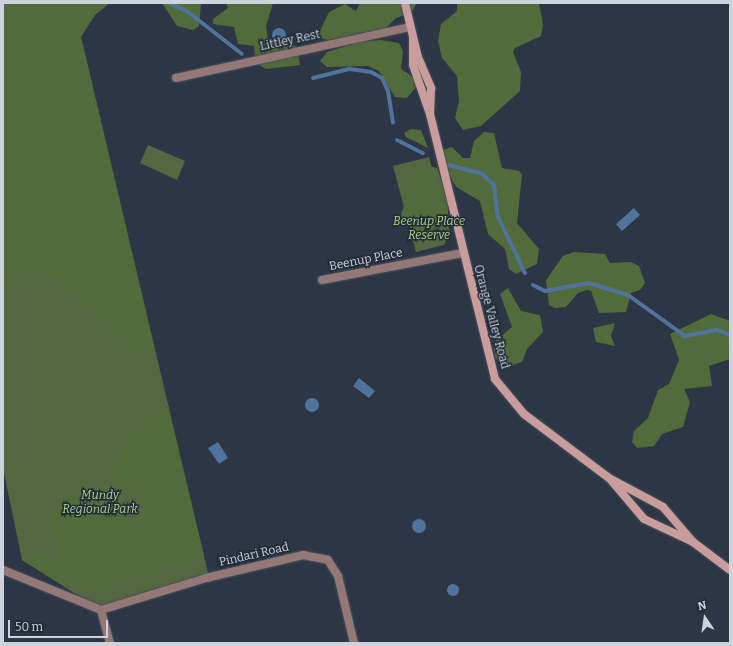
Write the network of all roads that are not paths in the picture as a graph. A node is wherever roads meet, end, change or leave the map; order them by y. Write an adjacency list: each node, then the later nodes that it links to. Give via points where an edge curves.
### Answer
1 (405, 3): 2 (street, Orange Valley Road)
2 (410, 27): 3 (street, Littley Rest); 4 (street, Orange Valley Road, via 411,57 430,114)
3 (176, 78)
4 (462, 253): 5 (street, Beenup Place); 6 (street, Orange Valley Road, via 495,379 524,414)
5 (322, 280)
6 (609, 478): 7 (street, Orange Valley Road, via 663,507); 7 (street, Orange Valley Road, via 644,519)
7 (694, 542): 9 (street, Orange Valley Road)
8 (3, 570): 10 (street)
9 (730, 570)
10 (101, 610): 11 (street); 12 (street, Pindari Road, via 206,578 304,555 328,560 338,576)
11 (110, 643)
12 (354, 643)

